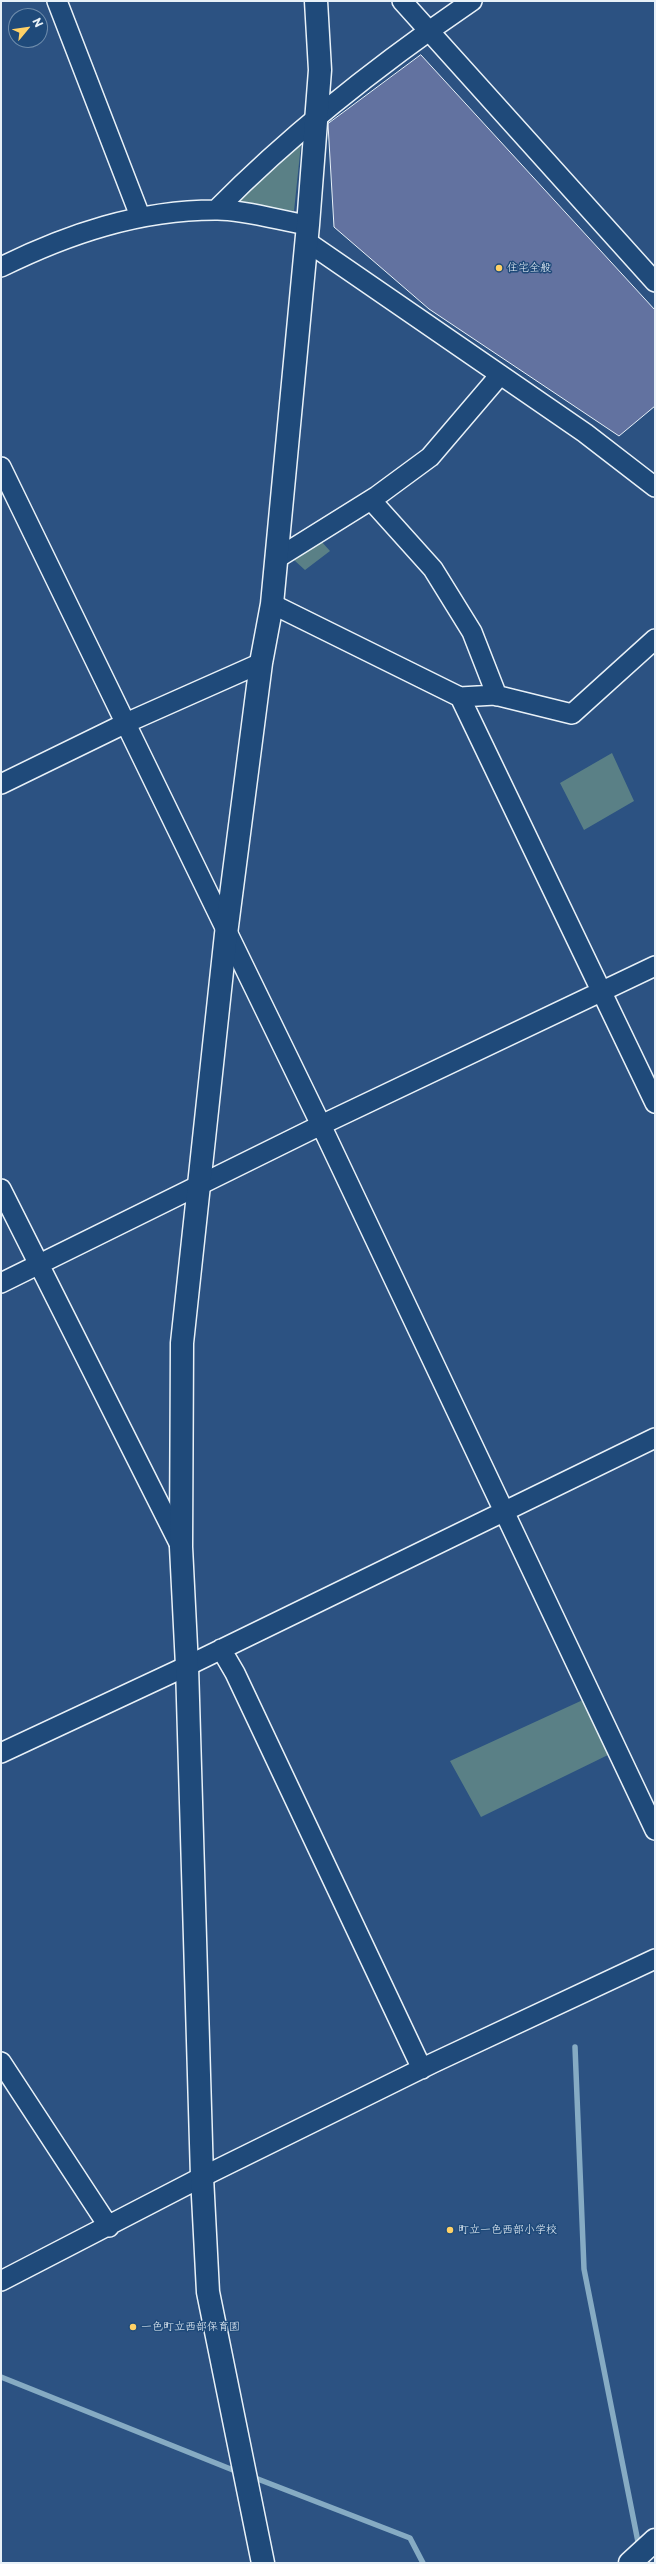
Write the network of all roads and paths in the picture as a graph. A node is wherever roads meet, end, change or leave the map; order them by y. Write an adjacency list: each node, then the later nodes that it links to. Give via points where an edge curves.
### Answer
1 (57, 1): 8 (street)
2 (316, 1): 6 (main road, via 320,70)
3 (402, 1): 5 (street)
4 (472, 1): 5 (street)
5 (429, 30): 6 (street); 11 (street)
6 (317, 116): 7 (street); 9 (main road)
7 (217, 210): 8 (street); 9 (street)
8 (140, 216): 10 (street, via 44,246)
9 (307, 233): 12 (street); 16 (main road)
10 (1, 267)
11 (655, 282)
12 (500, 375): 14 (street, via 585,433); 15 (street, via 430,457)
13 (1, 467): 22 (street)
14 (655, 487)
15 (371, 500): 16 (street); 20 (street, via 433,568 472,632)
16 (276, 559): 17 (main road)
17 (272, 604): 19 (main road); 21 (street)
18 (655, 638): 20 (street, via 582,708 572,714)
19 (261, 663): 22 (street); 24 (main road)
20 (497, 696): 21 (street)
21 (460, 697): 26 (street)
22 (126, 723): 23 (street); 24 (street)
23 (1, 784)
24 (226, 934): 28 (street); 29 (main road)
25 (655, 966): 26 (street)
26 (601, 992): 27 (street); 28 (street)
27 (655, 1103)
28 (321, 1125): 29 (street); 34 (street)
29 (199, 1186): 31 (street); 35 (main road, via 182,1343)
30 (1, 1189): 31 (street)
31 (38, 1265): 32 (street); 35 (street)
32 (1, 1283)
33 (655, 1438): 34 (street)
34 (504, 1510): 36 (street); 39 (street)
35 (181, 1547): 37 (main road)
36 (221, 1649): 37 (street); 42 (street, via 241,1686)
37 (187, 1666): 38 (street); 43 (main road)
38 (1, 1753)
39 (655, 1830)
40 (655, 1959): 42 (street)
41 (1, 2062): 44 (street)
42 (422, 2069): 43 (street)
43 (202, 2177): 44 (street); 47 (main road, via 208,2292)
44 (109, 2227): 45 (street)
45 (1, 2281)
46 (655, 2540): 48 (main road)
47 (263, 2563)
48 (630, 2563)

